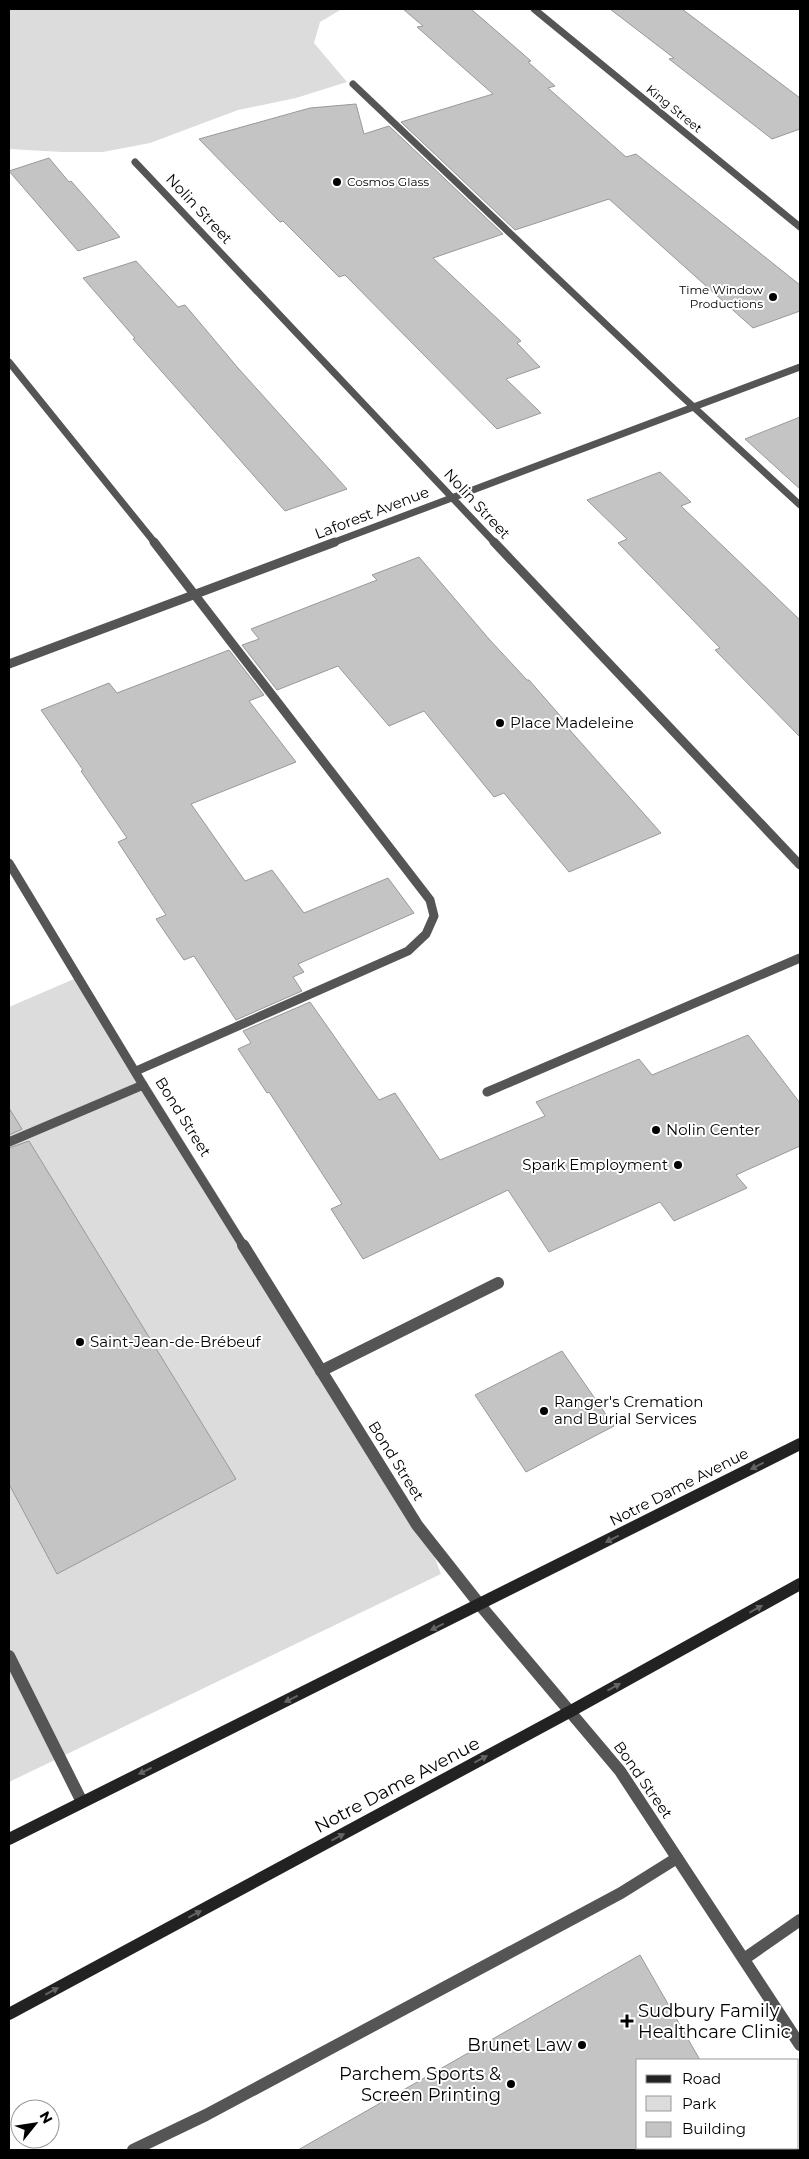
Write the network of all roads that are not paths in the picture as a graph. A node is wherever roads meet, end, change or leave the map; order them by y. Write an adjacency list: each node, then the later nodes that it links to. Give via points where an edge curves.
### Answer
1 (534, 9): 4 (street, King Street)
2 (353, 84): 7 (street)
3 (135, 162): 8 (street, Nolin Street)
4 (800, 227)
5 (9, 362): 10 (street)
6 (800, 367): 7 (street, Laforest Avenue)
7 (694, 407): 8 (street, Laforest Avenue); 9 (street)
8 (453, 497): 10 (street, Laforest Avenue); 13 (street, Nolin Street)
9 (800, 505)
10 (195, 594): 11 (street, Laforest Avenue); 15 (street, via 430,900 434,916 426,934 408,951)
11 (9, 664)
12 (9, 863): 15 (street, Bond Street)
13 (800, 865)
14 (800, 958): 17 (street)
15 (136, 1071): 16 (street, Bond Street)
16 (143, 1085): 18 (street); 20 (street, Bond Street)
17 (487, 1092)
18 (9, 1142)
19 (498, 1284): 20 (street)
20 (321, 1371): 23 (street, Bond Street, via 417,1525)
21 (800, 1444): 23 (main road, Notre Dame Avenue, one-way to 23)
22 (800, 1584): 25 (main road, Notre Dame Avenue, one-way to 22)
23 (480, 1605): 25 (street, Bond Street); 26 (main road, Notre Dame Avenue, one-way to 26)
24 (9, 1656): 26 (street)
25 (571, 1711): 28 (street, Bond Street, via 620,1771); 31 (main road, Notre Dame Avenue, one-way to 25)
26 (82, 1802): 27 (main road, Notre Dame Avenue)
27 (9, 1839)
28 (677, 1858): 30 (street, Bond Street); 33 (street, via 604,1902 206,2115)
29 (800, 1920): 30 (street)
30 (744, 1959): 32 (street, Bond Street)
31 (9, 2014)
32 (800, 2046)
33 (133, 2150)

